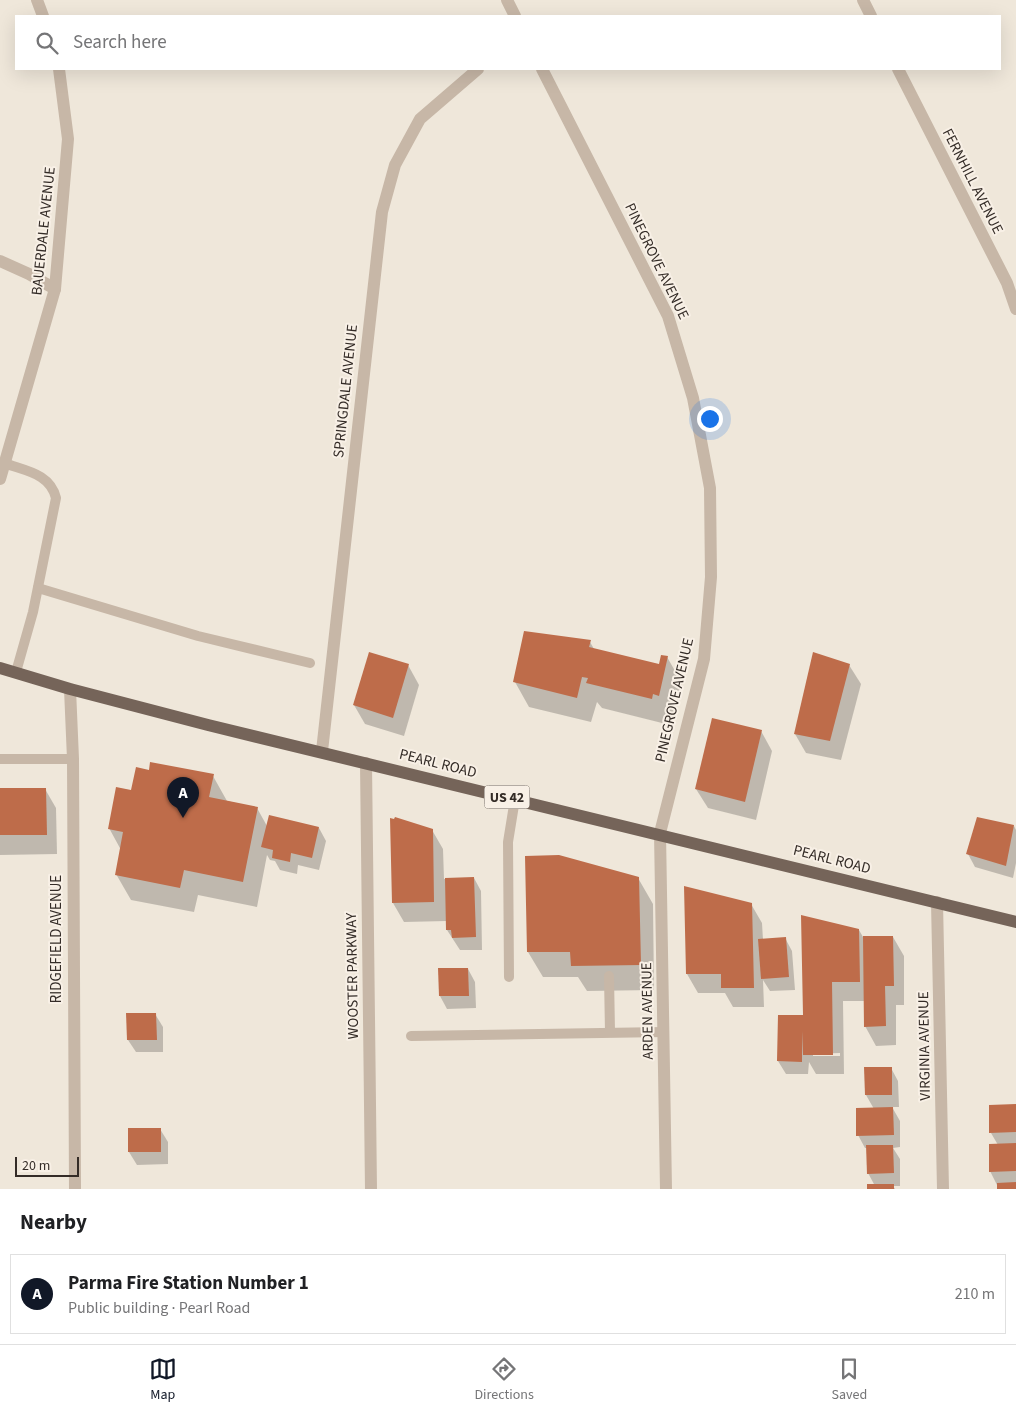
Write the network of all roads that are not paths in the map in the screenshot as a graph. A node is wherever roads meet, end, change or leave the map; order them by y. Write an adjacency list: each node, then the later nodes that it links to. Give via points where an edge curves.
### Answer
1 (37, 0): 4 (street)
2 (507, 0): 5 (street)
3 (863, 0): 6 (street)
4 (43, 15)
5 (514, 15)
6 (871, 15)
7 (59, 70): 12 (street, BAUERDALE AVENUE, via 68,139)
8 (477, 70): 21 (street, SPRINGDALE AVENUE, via 420,119 395,165 382,212)
9 (543, 70): 26 (street, PINEGROVE AVENUE, via 668,316 693,398 710,488 711,578 704,659)
10 (899, 70): 13 (street, FERNHILL AVENUE, via 1007,284)
11 (0, 262): 12 (street)
12 (56, 289): 14 (street, BAUERDALE AVENUE)
13 (1016, 309)
14 (4, 463): 15 (street, BAUERDALE AVENUE); 16 (lane, via 42,476 54,488 56,498)
15 (0, 479)
16 (38, 588): 17 (lane, via 198,636); 19 (lane)
17 (310, 663)
18 (0, 668): 19 (main road, PEARL ROAD / US 42)
19 (16, 672): 20 (main road, PEARL ROAD / US 42)
20 (70, 689): 21 (main road, PEARL ROAD / US 42); 23 (street, RIDGEFIELD AVENUE)
21 (322, 751): 24 (main road, PEARL ROAD / US 42)
22 (0, 759): 23 (lane)
23 (73, 759): 34 (street, RIDGEFIELD AVENUE)
24 (366, 763): 25 (main road, PEARL ROAD / US 42); 35 (street, WOOSTER PARKWAY)
25 (515, 799): 26 (main road, PEARL ROAD / US 42); 30 (lane, via 508,842)
26 (660, 833): 27 (main road, PEARL ROAD / US 42); 32 (street, ARDEN AVENUE)
27 (937, 902): 28 (main road, PEARL ROAD / US 42); 37 (street, VIRGINIA AVENUE)
28 (1016, 922)
29 (609, 976): 31 (lane)
30 (509, 977)
31 (610, 1032): 32 (lane); 33 (lane)
32 (664, 1032): 36 (street, ARDEN AVENUE)
33 (411, 1036)
34 (75, 1189)
35 (371, 1189)
36 (666, 1189)
37 (943, 1189)

